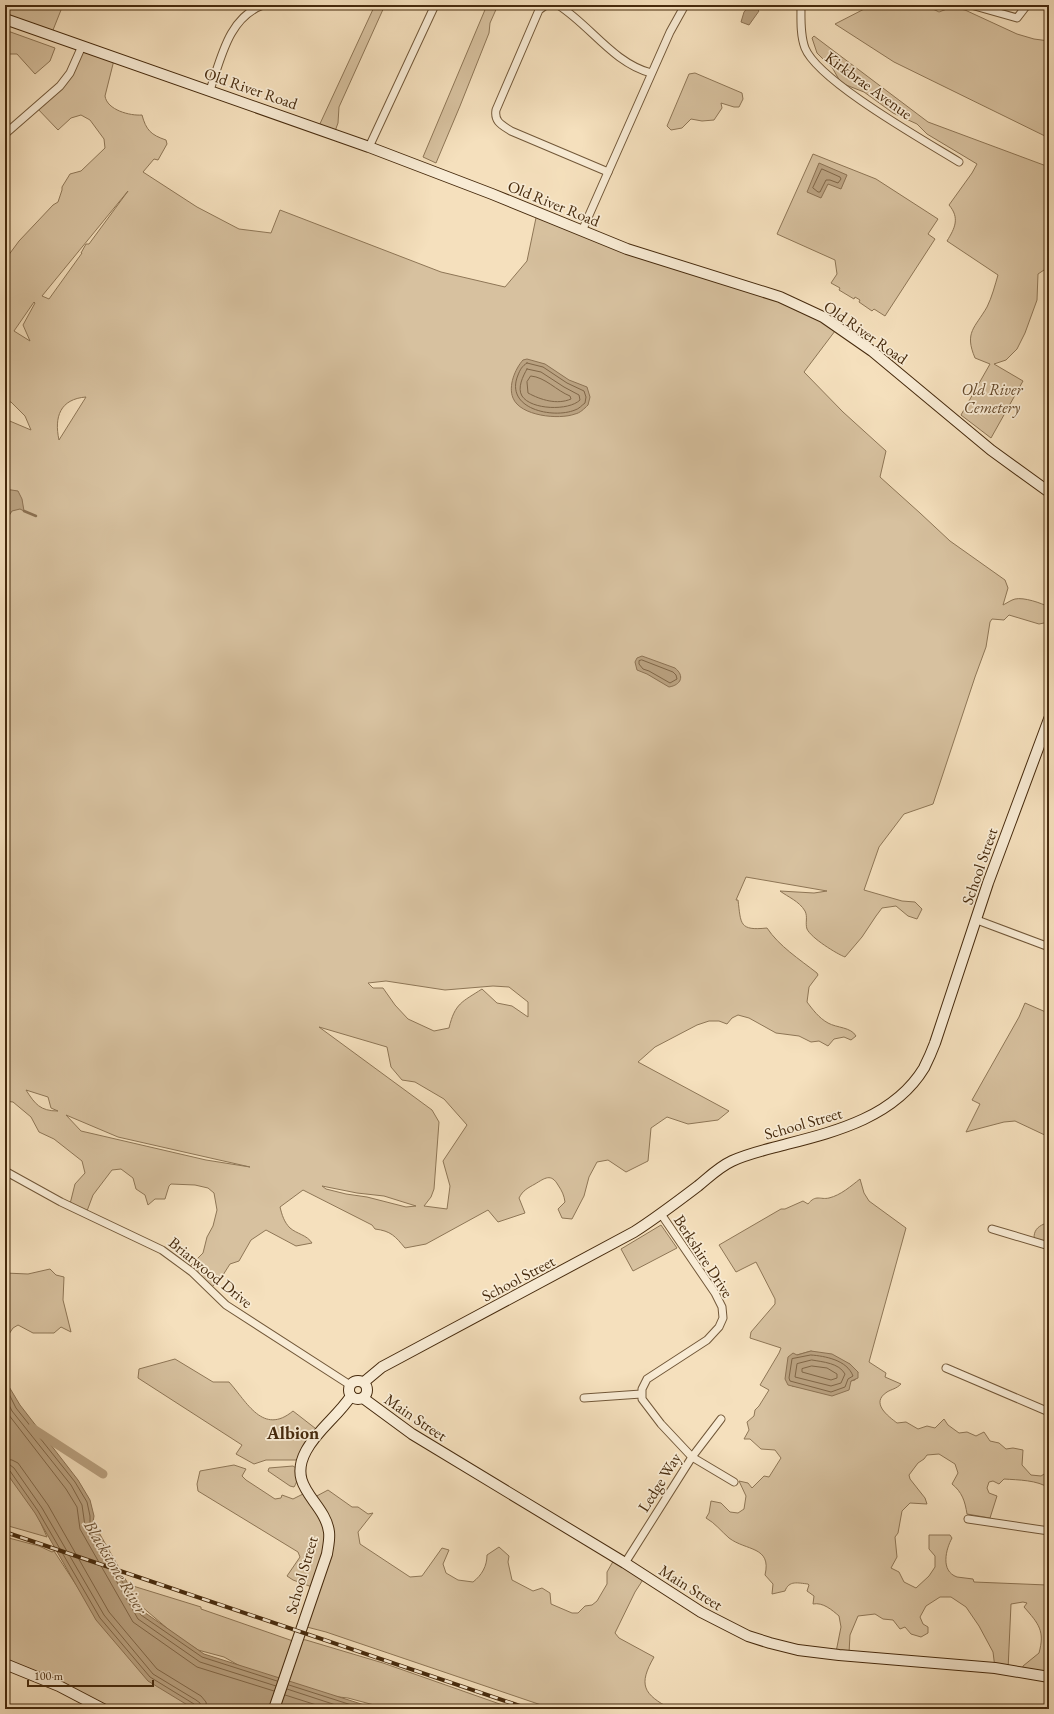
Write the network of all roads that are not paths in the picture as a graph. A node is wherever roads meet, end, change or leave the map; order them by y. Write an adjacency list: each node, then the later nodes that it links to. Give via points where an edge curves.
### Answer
1 (263, 5): 12 (street, via 244,16 232,31)
2 (435, 5): 14 (street)
3 (546, 5): 16 (street, via 539,10 495,116 501,124 512,131)
4 (558, 5): 11 (street, via 626,62)
5 (685, 5): 11 (street)
6 (801, 5): 15 (street, Kirkbrae Avenue, via 805,48 822,70 876,109)
7 (971, 5): 8 (street, via 1017,18)
8 (1027, 5)
9 (5, 19): 10 (street, Old River Road)
10 (82, 46): 12 (street, Old River Road); 13 (street, via 70,73 60,86)
11 (651, 74): 16 (street)
12 (210, 90): 14 (street, Old River Road)
13 (5, 134)
14 (369, 147): 17 (street, Old River Road)
15 (959, 162)
16 (608, 172): 17 (street)
17 (582, 231): 18 (street, Old River Road, via 649,257 780,297 823,317 872,351 990,450)
18 (1049, 492)
19 (1049, 719): 20 (street, School Street, via 988,883)
20 (977, 920): 21 (street); 23 (street, School Street, via 935,1043 923,1068 906,1089 889,1104 856,1123 834,1132 744,1156 728,1163)
21 (1049, 947)
22 (5, 1171): 28 (street, Briarwood Drive, via 60,1202 162,1250 192,1272 226,1305)
23 (661, 1214): 27 (street, School Street, via 626,1236 382,1367); 29 (street, Berkshire Drive, via 715,1293 722,1308 723,1318 719,1327 707,1340 648,1379)
24 (992, 1229): 25 (street)
25 (1049, 1246)
26 (946, 1368): 33 (street)
27 (364, 1382): 28 (street, School Street, via 354,1381); 31 (street, via 368,1388)
28 (350, 1385): 30 (street, via 348,1389)
29 (641, 1394): 32 (street); 35 (street, via 645,1404 661,1424)
30 (351, 1396): 31 (street, via 359,1400); 43 (street, School Street, via 312,1441 300,1469 304,1489 323,1516 329,1532 325,1556)
31 (363, 1398): 39 (street, Main Street, via 412,1434)
32 (584, 1398)
33 (1049, 1412)
34 (721, 1419): 35 (street, Ledge Way)
35 (692, 1457): 36 (street); 39 (street, Ledge Way)
36 (734, 1482)
37 (968, 1519): 38 (street)
38 (1049, 1532)
39 (625, 1563): 41 (street, Main Street, via 723,1624 778,1646 839,1655 995,1668)
40 (5, 1664): 42 (street, via 59,1686)
41 (1049, 1677)
42 (103, 1709)
43 (274, 1709)

